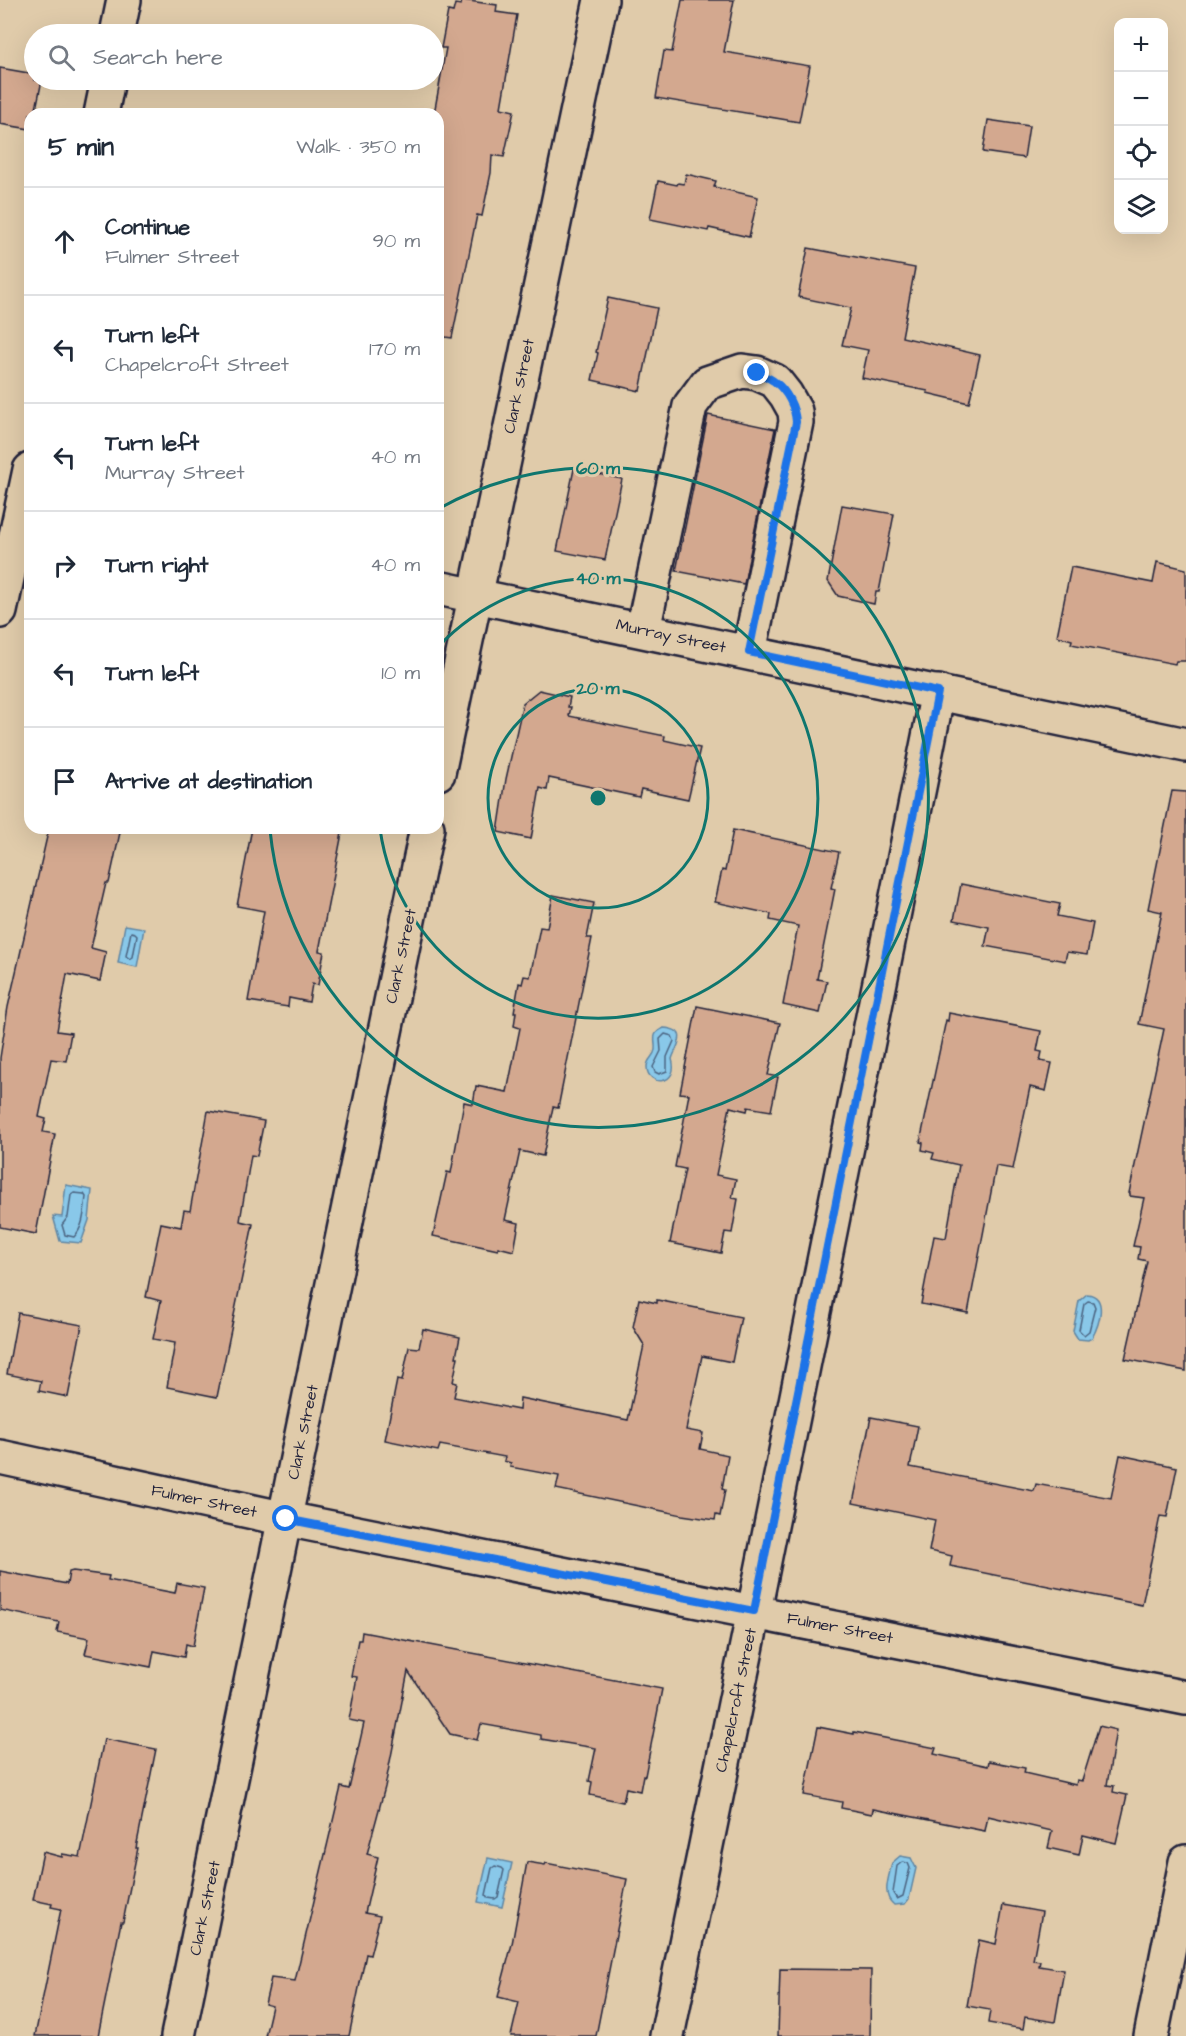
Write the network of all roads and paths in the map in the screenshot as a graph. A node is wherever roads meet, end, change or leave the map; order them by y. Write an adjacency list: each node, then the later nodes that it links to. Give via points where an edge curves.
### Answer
1 (123, 0): 3 (street)
2 (601, 0): 9 (street, Clark Street)
3 (119, 24)
4 (106, 90): 5 (street)
5 (102, 108)
6 (24, 488): 7 (street)
7 (17, 508): 10 (street)
8 (444, 589): 9 (street, Murray Street)
9 (474, 594): 11 (street, Murray Street); 14 (street, Clark Street)
10 (0, 611)
11 (643, 630): 12 (street, Murray Street); 12 (street, via 690,406 707,383 742,371 757,373 775,381 795,411 796,422)
12 (749, 652): 13 (street, Murray Street)
13 (938, 692): 15 (street, Murray Street); 19 (street, Chapelcroft Street)
14 (444, 743)
15 (1186, 745)
16 (426, 834): 18 (street, Clark Street)
17 (0, 1458): 18 (street, Fulmer Street)
18 (286, 1519): 19 (street, Fulmer Street); 22 (street, Clark Street)
19 (754, 1611): 20 (street, Fulmer Street); 23 (street, Chapelcroft Street)
20 (1186, 1698)
21 (1186, 1862): 24 (street)
22 (178, 2036)
23 (667, 2036)
24 (1151, 2036)

